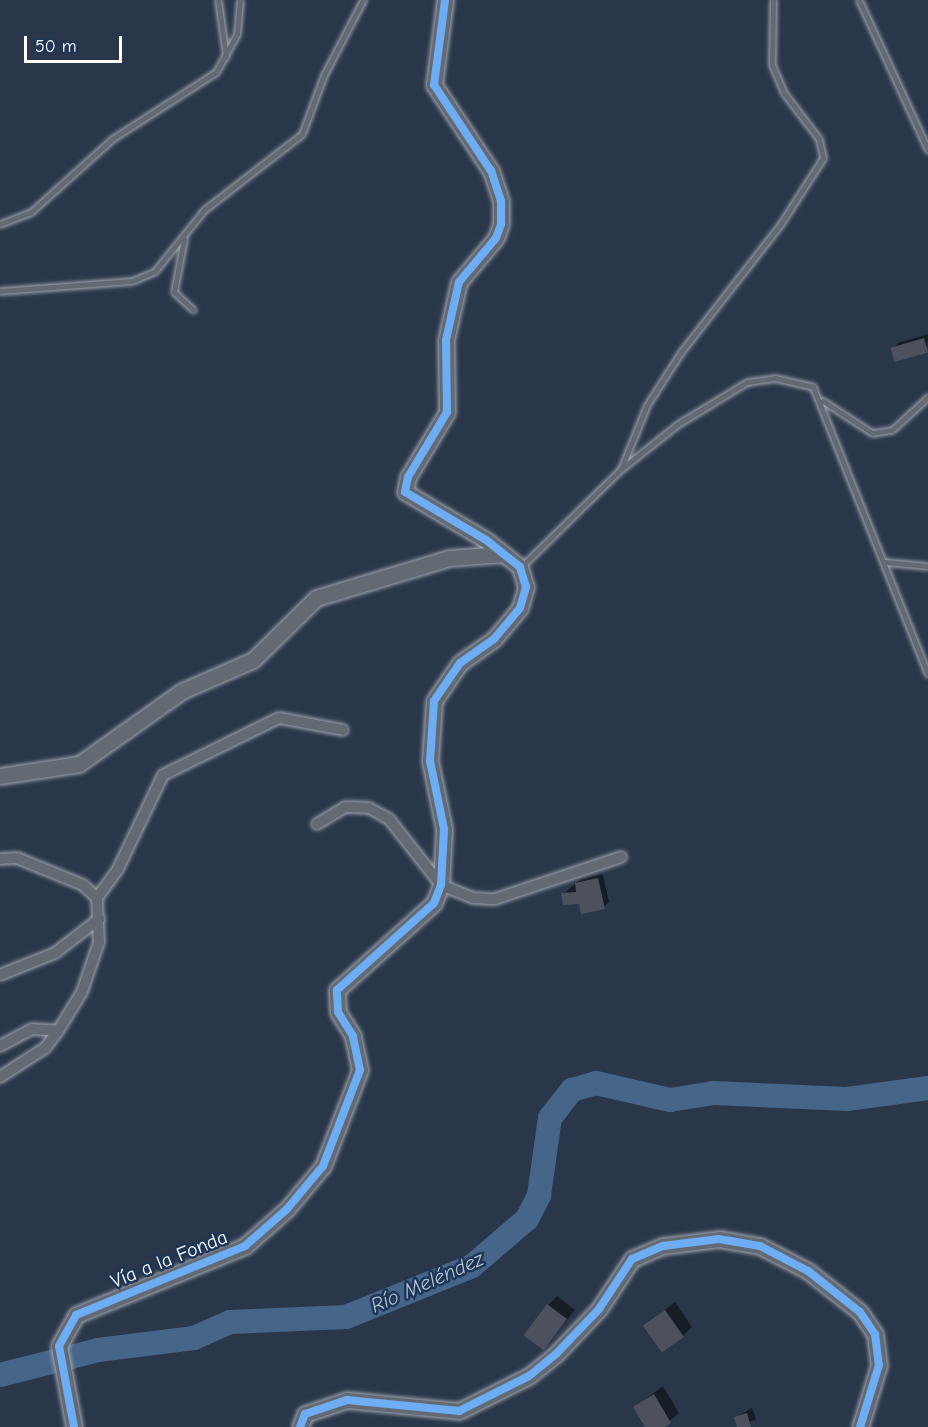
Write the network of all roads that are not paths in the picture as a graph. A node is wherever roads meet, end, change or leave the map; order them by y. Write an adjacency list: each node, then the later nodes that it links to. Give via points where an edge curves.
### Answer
1 (218, 0): 7 (lane)
2 (240, 0): 7 (lane, via 237,34)
3 (363, 0): 10 (lane, via 324,75 303,134 204,210)
4 (445, 0): 16 (street, via 434,85 491,171 501,224 496,238 459,282 446,340 447,412 408,477 405,492)
5 (773, 0): 15 (lane, via 772,64 784,93 819,139 823,158 774,234 681,351 647,405)
6 (859, 0): 8 (lane)
7 (226, 58): 9 (lane, via 216,72 112,139 31,212)
8 (928, 150)
9 (0, 224)
10 (184, 237): 11 (lane, via 155,271 132,281); 12 (lane, via 174,292)
11 (0, 291)
12 (193, 310)
13 (928, 397): 14 (lane, via 892,430 872,433)
14 (823, 401): 15 (lane, via 813,387 775,378 747,382 678,424); 17 (lane, via 837,454)
15 (620, 470): 19 (lane)
16 (504, 554): 19 (street); 22 (street, via 449,558 316,598 253,660 182,691 79,764)
17 (885, 562): 18 (lane); 20 (lane)
18 (928, 566)
19 (520, 567): 26 (street, Vía a la Fonda, via 526,587 520,608 494,639 460,663 434,701 430,761 444,829)
20 (928, 674)
21 (343, 730): 27 (street, via 279,718 163,775 118,869)
22 (0, 776)
23 (317, 824): 26 (street, via 345,807 369,808 389,819)
24 (621, 857): 26 (street, via 495,899 473,898)
25 (0, 860): 27 (street, via 17,858 83,885)
26 (441, 885): 33 (street, Vía a la Fonda, via 434,903 337,990 338,1012 352,1036 360,1070 323,1166 287,1209 245,1246 76,1315 59,1346)
27 (97, 898): 28 (street)
28 (99, 919): 29 (street, via 55,953); 30 (street, via 92,968)
29 (0, 975)
30 (58, 1031): 31 (street, via 32,1029); 32 (street, via 45,1048)
31 (0, 1046)
32 (0, 1077)
33 (74, 1427)
34 (300, 1427): 35 (street, via 305,1414 347,1400 459,1411 529,1376 556,1354 599,1309 632,1259 663,1246 719,1239 760,1246 808,1271 860,1312 875,1334 879,1365)
35 (860, 1427)

